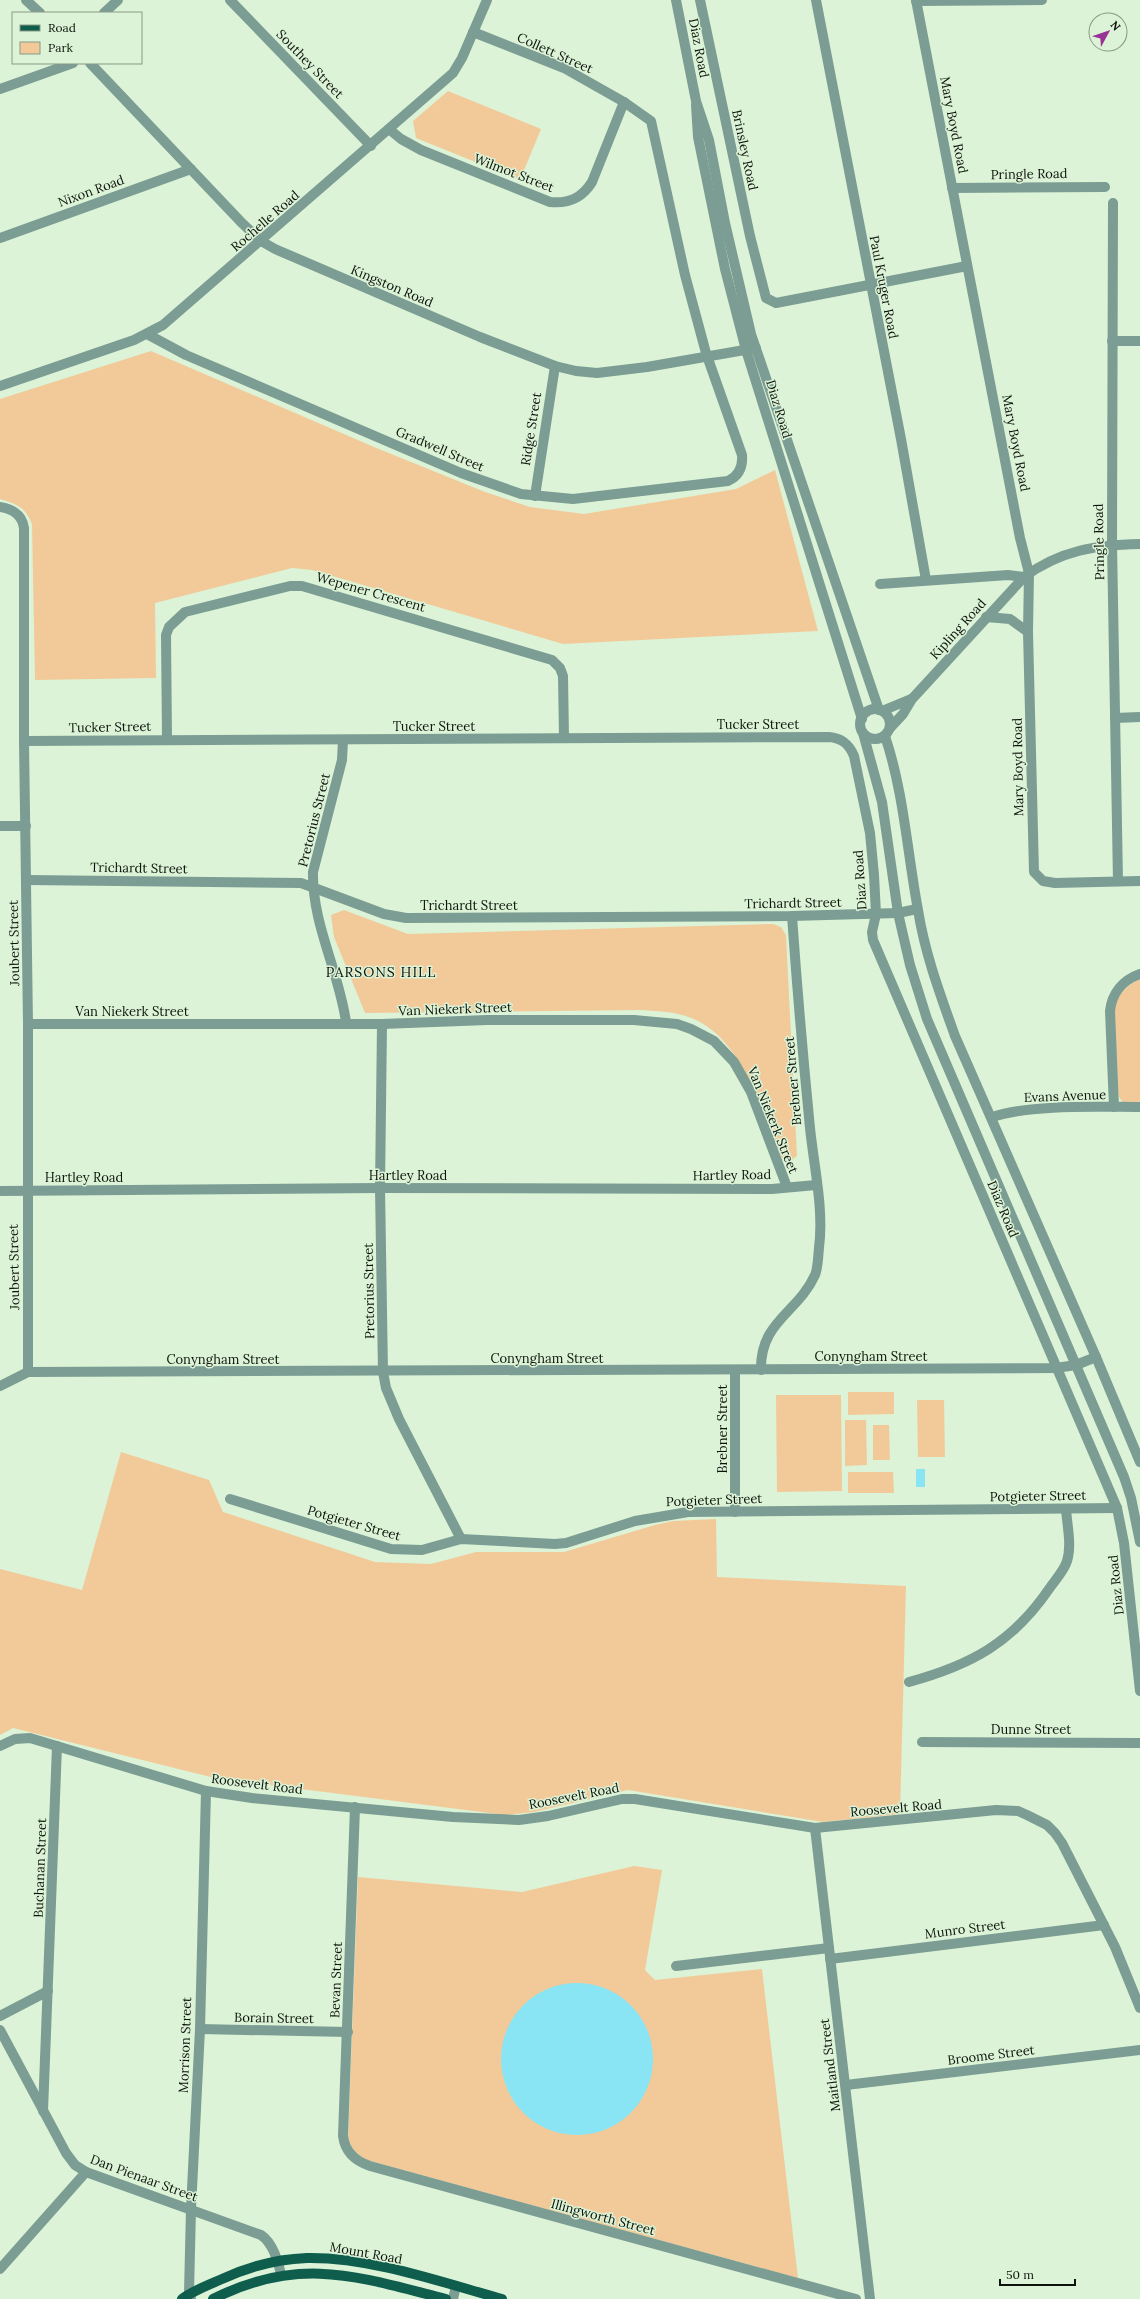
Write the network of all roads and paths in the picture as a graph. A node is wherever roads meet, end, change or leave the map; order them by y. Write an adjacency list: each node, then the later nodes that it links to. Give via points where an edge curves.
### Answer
1 (26, 0): 10 (street)
2 (118, 0): 11 (street)
3 (230, 0): 18 (street, Southey Street)
4 (487, 0): 12 (street, Rochelle Road)
5 (676, 0): 30 (street, Diaz Road, via 696,101 709,140)
6 (700, 0): 26 (street, Brinsley Road, via 766,298 776,303)
7 (816, 0): 26 (street, Paul Kruger Road)
8 (916, 0): 9 (street); 21 (street, Mary Boyd Road)
9 (1042, 0)
10 (39, 12)
11 (105, 12)
12 (473, 32): 16 (street, Collett Street, via 564,68); 17 (street, Rochelle Road, via 453,72)
13 (70, 64): 15 (street)
14 (91, 64): 19 (street, Kingston Road)
15 (0, 90)
16 (624, 102): 17 (street, Wilmot Street, via 586,192 579,198 561,204 550,202 421,150); 31 (street, via 654,125 685,275)
17 (389, 129): 18 (street, Rochelle Road)
18 (371, 146): 24 (street, Rochelle Road)
19 (191, 170): 23 (street, Nixon Road); 24 (street, Kingston Road)
20 (1105, 187): 21 (street, Pringle Road)
21 (952, 188): 25 (street, Mary Boyd Road)
22 (1112, 203): 28 (street, Pringle Road)
23 (0, 238)
24 (262, 241): 27 (street, Rochelle Road, via 163,325); 32 (street, Kingston Road, via 275,249 480,337)
25 (967, 266): 26 (street); 38 (street, Mary Boyd Road)
26 (870, 284): 39 (street, Paul Kruger Road)
27 (147, 334): 33 (street, Rochelle Road); 34 (street, Gradwell Street, via 186,355 462,473 507,490)
28 (1112, 341): 29 (street); 36 (street, Pringle Road)
29 (1140, 341)
30 (751, 349): 31 (street, Kingston Road); 43 (street, Diaz Road); 49 (street, Diaz Road)
31 (707, 358): 32 (street, Kingston Road, via 596,373); 34 (street, Gradwell Street, via 742,455 739,473 728,481 680,488 573,499)
32 (555, 366): 34 (street, Ridge Street)
33 (0, 386)
34 (534, 496)
35 (0, 506): 55 (street, Joubert Street, via 16,512 24,528)
36 (1112, 544): 37 (street, Kipling Road); 38 (street, Kipling Road, via 1076,550); 48 (street, Pringle Road)
37 (1140, 544)
38 (1027, 575): 39 (street, Kipling Road); 41 (street, Kipling Road); 42 (street, Mary Boyd Road)
39 (926, 580): 40 (street, Kipling Road)
40 (880, 584)
41 (986, 617): 42 (street, via 1010,619); 44 (street, Kipling Road)
42 (1028, 632): 60 (street, Mary Boyd Road, via 1033,868 1040,879 1055,883)
43 (872, 690): 45 (street, via 880,700); 46 (street, Diaz Road)
44 (912, 699): 45 (street, Kipling Road); 50 (street, Kipling Road)
45 (893, 708): 46 (street, Kipling Road)
46 (881, 711): 49 (street, via 867,712); 50 (street, via 889,718)
47 (1140, 717): 48 (street)
48 (1115, 718): 60 (street, Pringle Road)
49 (862, 719): 51 (street, via 861,729)
50 (888, 732): 51 (street, via 871,739); 63 (street, Diaz Road, via 899,782)
51 (864, 733): 64 (street, Diaz Road, via 882,802)
52 (564, 738): 53 (street, Wepener Crescent, via 563,676 560,668 552,660 302,586 290,586 185,612 169,627 166,636); 54 (street, Tucker Street); 56 (street, Tucker Street, via 829,736)
53 (167, 739): 54 (street, Tucker Street); 55 (street, Tucker Street)
54 (343, 740): 62 (street, Pretorius Street, via 342,760 313,872)
55 (24, 741): 58 (street, Joubert Street)
56 (843, 741): 65 (street, Diaz Road, via 850,747 854,756 870,833)
57 (0, 826): 58 (street)
58 (26, 826): 59 (street, Joubert Street)
59 (26, 880): 62 (street, Trichardt Street, via 290,882); 69 (street, Joubert Street)
60 (1118, 881): 61 (street)
61 (1140, 881)
62 (313, 886): 66 (street, Trichardt Street, via 384,914 406,918); 68 (street, Pretorius Street, via 316,909 341,994)
63 (917, 909): 64 (street, Trichardt Street); 73 (street, Diaz Road, via 936,985 955,1036)
64 (898, 913): 65 (street, Trichardt Street); 80 (street, Diaz Road, via 910,965 927,1019)
65 (876, 914): 66 (street, Trichardt Street); 81 (street, Diaz Road, via 873,940)
66 (792, 916): 74 (street, Brebner Street)
67 (1140, 974): 71 (street, via 1126,981 1111,1002)
68 (346, 1022): 69 (street, Van Niekerk Street); 70 (street, Van Niekerk Street)
69 (28, 1024): 77 (street, Joubert Street)
70 (382, 1024): 75 (street, Van Niekerk Street, via 487,1020 634,1020 677,1024 691,1029 714,1041 725,1051 743,1076); 76 (street, Pretorius Street)
71 (1114, 1107): 72 (street, Evans Avenue); 73 (street, Evans Avenue, via 1009,1111)
72 (1140, 1107)
73 (992, 1117): 79 (street, Diaz Road)
74 (816, 1185): 75 (street, Hartley Road); 82 (street, Brebner Street, via 820,1220 815,1274 768,1337 762,1350)
75 (786, 1187): 76 (street, Hartley Road)
76 (380, 1188): 77 (street, Hartley Road); 85 (street, Pretorius Street)
77 (27, 1191): 78 (street, Hartley Road); 84 (street, Joubert Street)
78 (0, 1192)
79 (1096, 1357): 80 (street, Conyngham Street); 87 (street, Diaz Road)
80 (1076, 1365): 81 (street, Conyngham Street); 93 (street, Diaz Road, via 1131,1498)
81 (1056, 1368): 82 (street, Conyngham Street); 89 (street, Diaz Road)
82 (761, 1370): 83 (street, Conyngham Street)
83 (735, 1371): 85 (street, Conyngham Street); 91 (street, Brebner Street)
84 (28, 1372): 85 (street, Conyngham Street); 86 (street, Conyngham Street)
85 (383, 1372): 92 (street, Pretorius Street, via 386,1388 399,1419)
86 (0, 1386)
87 (1140, 1462)
88 (230, 1499): 92 (street, Potgieter Street, via 391,1549 422,1550)
89 (1117, 1508): 90 (street, Potgieter Street); 95 (street, Diaz Road, via 1124,1543)
90 (1066, 1509): 91 (street, Potgieter Street); 94 (street, via 1067,1561 1028,1618 1014,1631 973,1659)
91 (735, 1512): 92 (street, Potgieter Street, via 688,1512 652,1517 575,1541 555,1544)
92 (461, 1539)
93 (1140, 1542)
94 (909, 1682)
95 (1140, 1691)
96 (922, 1742): 97 (street, Dunne Street)
97 (1140, 1742)
98 (0, 1746): 99 (street, Roosevelt Road, via 22,1738)
99 (57, 1746): 100 (street, Roosevelt Road); 107 (street, Buchanan Street)
100 (206, 1791): 101 (street, Roosevelt Road); 110 (street, Morrison Street)
101 (355, 1807): 102 (street, Roosevelt Road, via 453,1817 519,1820 622,1799 635,1799); 112 (street, Bevan Street)
102 (815, 1828): 103 (street, Roosevelt Road, via 996,1810 1018,1811 1038,1820 1055,1833); 104 (street, Maitland Street)
103 (1104, 1925): 105 (street, Munro Street); 108 (street, Roosevelt Road)
104 (829, 1948): 105 (street, Maitland Street); 106 (street)
105 (830, 1959): 114 (street, Maitland Street)
106 (676, 1966)
107 (48, 1991): 109 (street); 115 (street, Buchanan Street)
108 (1140, 2008)
109 (0, 2016)
110 (200, 2029): 112 (street, Borain Street); 118 (street, Morrison Street)
111 (0, 2030): 115 (street, Dan Pienaar Street)
112 (348, 2032): 116 (street, Bevan Street, via 343,2136)
113 (1140, 2050): 114 (street, Broome Street)
114 (846, 2085): 129 (street, Maitland Street)
115 (43, 2111): 117 (street, Dan Pienaar Street, via 70,2159)
116 (348, 2152): 128 (street, Illingworth Street, via 355,2159 370,2166)
117 (86, 2172): 118 (street, Dan Pienaar Street); 120 (street)
118 (190, 2209): 119 (street, Dan Pienaar Street, via 260,2234 266,2238); 123 (street, Morrison Street)
119 (279, 2262): 121 (street, Dan Pienaar Street); 122 (main road, Mount Road, via 306,2258 344,2260); 123 (main road, Mount Road, via 238,2272)
120 (0, 2269)
121 (281, 2275): 124 (main road, Mount Road, via 260,2280); 125 (main road, Mount Road, via 328,2273 356,2276)
122 (456, 2286): 126 (street); 127 (main road, Mount Road)
123 (187, 2297)
124 (213, 2299)
125 (446, 2299)
126 (452, 2299)
127 (502, 2299)
128 (856, 2299)
129 (870, 2299)

